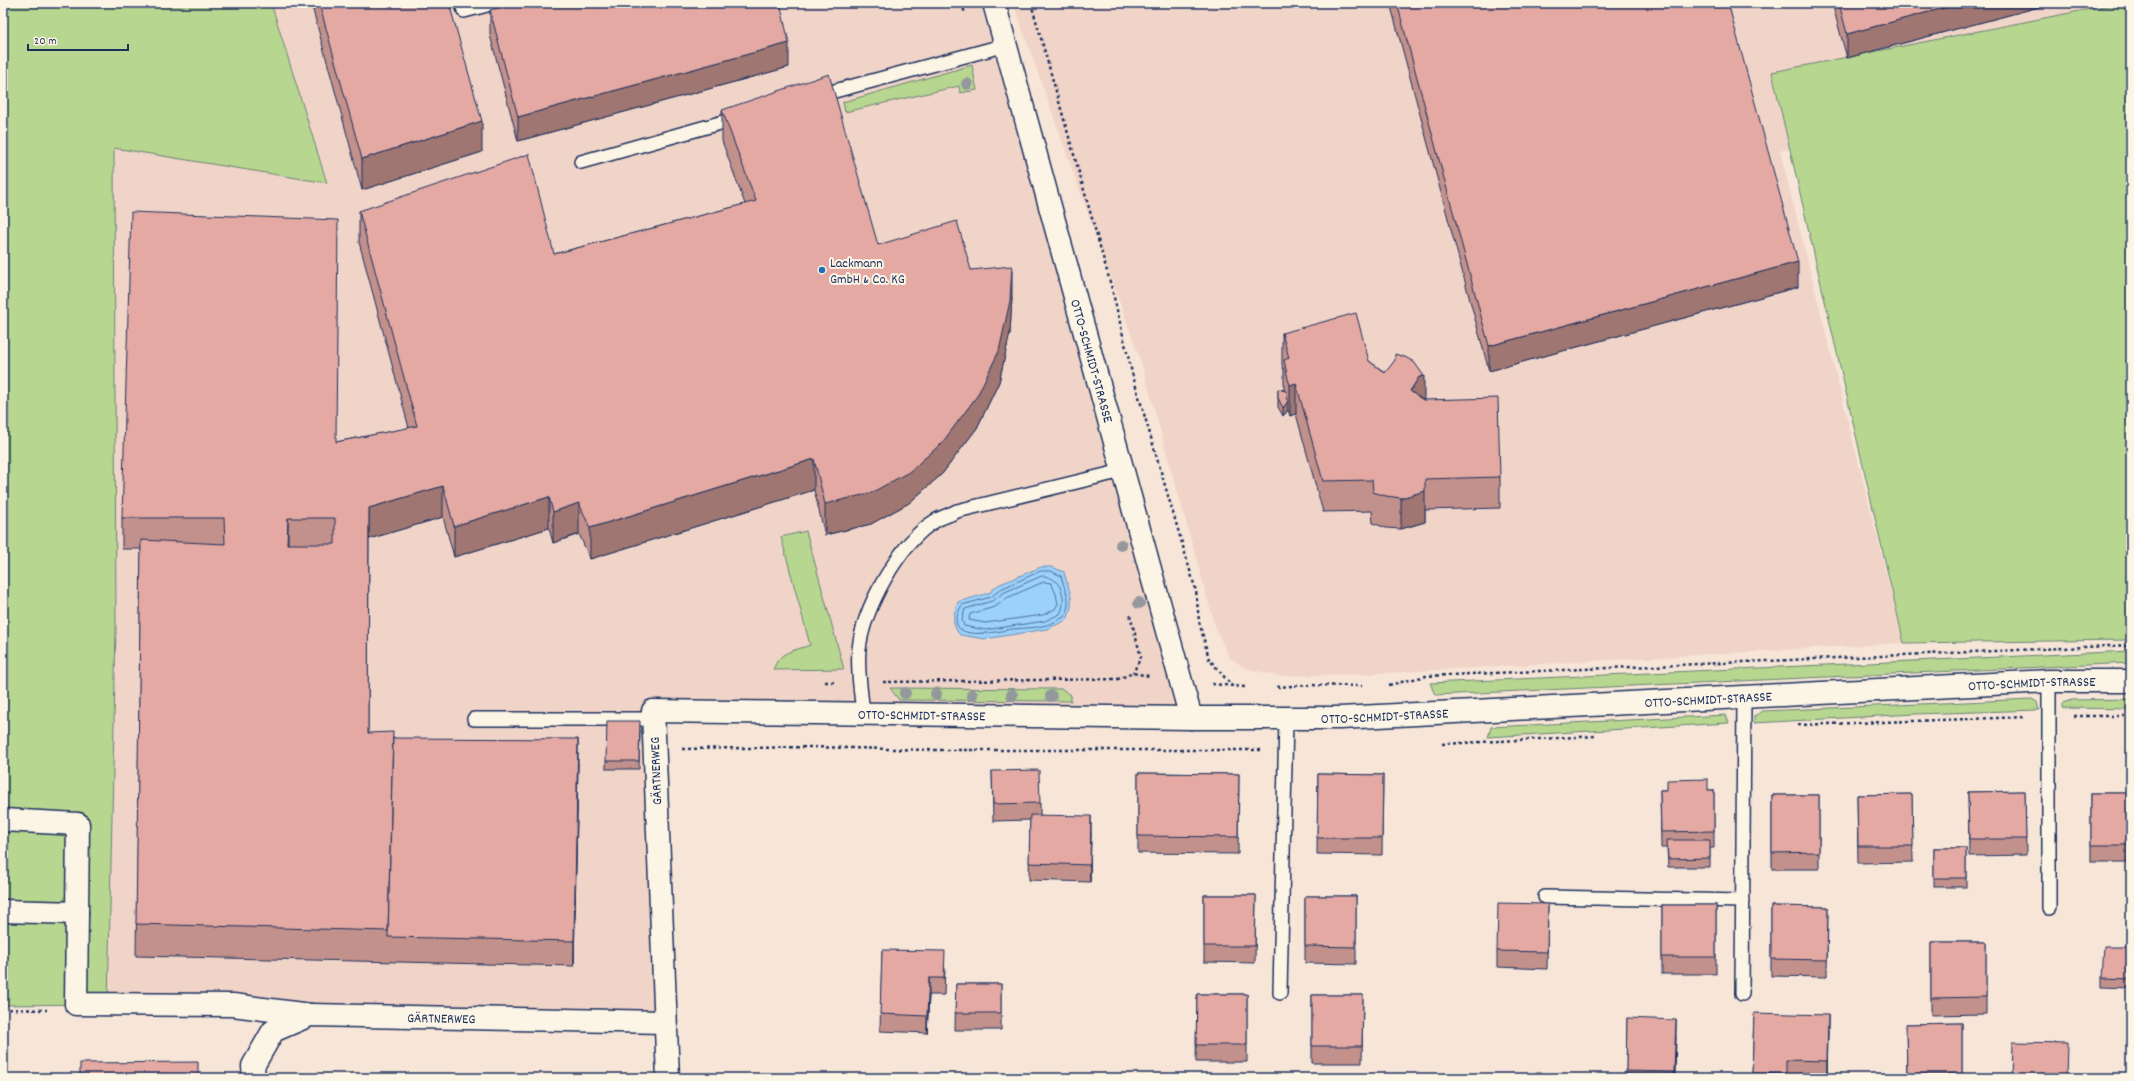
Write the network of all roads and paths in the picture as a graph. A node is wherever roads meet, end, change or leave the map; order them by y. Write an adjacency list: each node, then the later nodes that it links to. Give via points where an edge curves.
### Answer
1 (462, 3): 2 (lane, via 464,11)
2 (495, 3)
3 (994, 3): 5 (street, OTTO-SCHMIDT-STRASSE)
4 (1031, 3): 15 (path, via 1112,289 1132,373 1196,591 1199,621 1208,659 1232,687)
5 (1006, 45): 6 (lane); 9 (street, OTTO-SCHMIDT-STRASSE)
6 (802, 100)
7 (748, 115): 8 (lane)
8 (581, 162)
9 (1122, 471): 18 (lane, via 957,511 934,522 912,542 887,573 871,604 863,631 859,649); 21 (street, OTTO-SCHMIDT-STRASSE)
10 (2131, 645): 14 (path, via 1426,676)
11 (2049, 681): 12 (street, OTTO-SCHMIDT-STRASSE); 17 (street, OTTO-SCHMIDT-STRASSE); 26 (lane)
12 (2131, 682)
13 (1369, 686): 16 (path)
14 (1383, 686)
15 (1246, 687)
16 (1274, 687)
17 (1744, 697): 22 (street, OTTO-SCHMIDT-STRASSE, via 1405,716); 25 (lane)
18 (863, 714): 19 (street, OTTO-SCHMIDT-STRASSE); 21 (street, OTTO-SCHMIDT-STRASSE)
19 (653, 715): 20 (lane); 32 (street, GÄRTNERWEG)
20 (474, 718)
21 (1190, 718): 22 (street, OTTO-SCHMIDT-STRASSE)
22 (1286, 718): 29 (lane)
23 (3, 820): 28 (street, via 78,824)
24 (1545, 897): 25 (lane)
25 (1742, 901): 30 (lane)
26 (2049, 908)
27 (3, 911): 28 (street)
28 (77, 913): 31 (street, via 76,1004 234,1005)
29 (1280, 993)
30 (1742, 994)
31 (310, 1015): 32 (street, GÄRTNERWEG); 33 (street, GÄRTNERWEG, via 273,1031 253,1066)
32 (664, 1022): 34 (street, GÄRTNERWEG)
33 (254, 1078)
34 (668, 1078)

